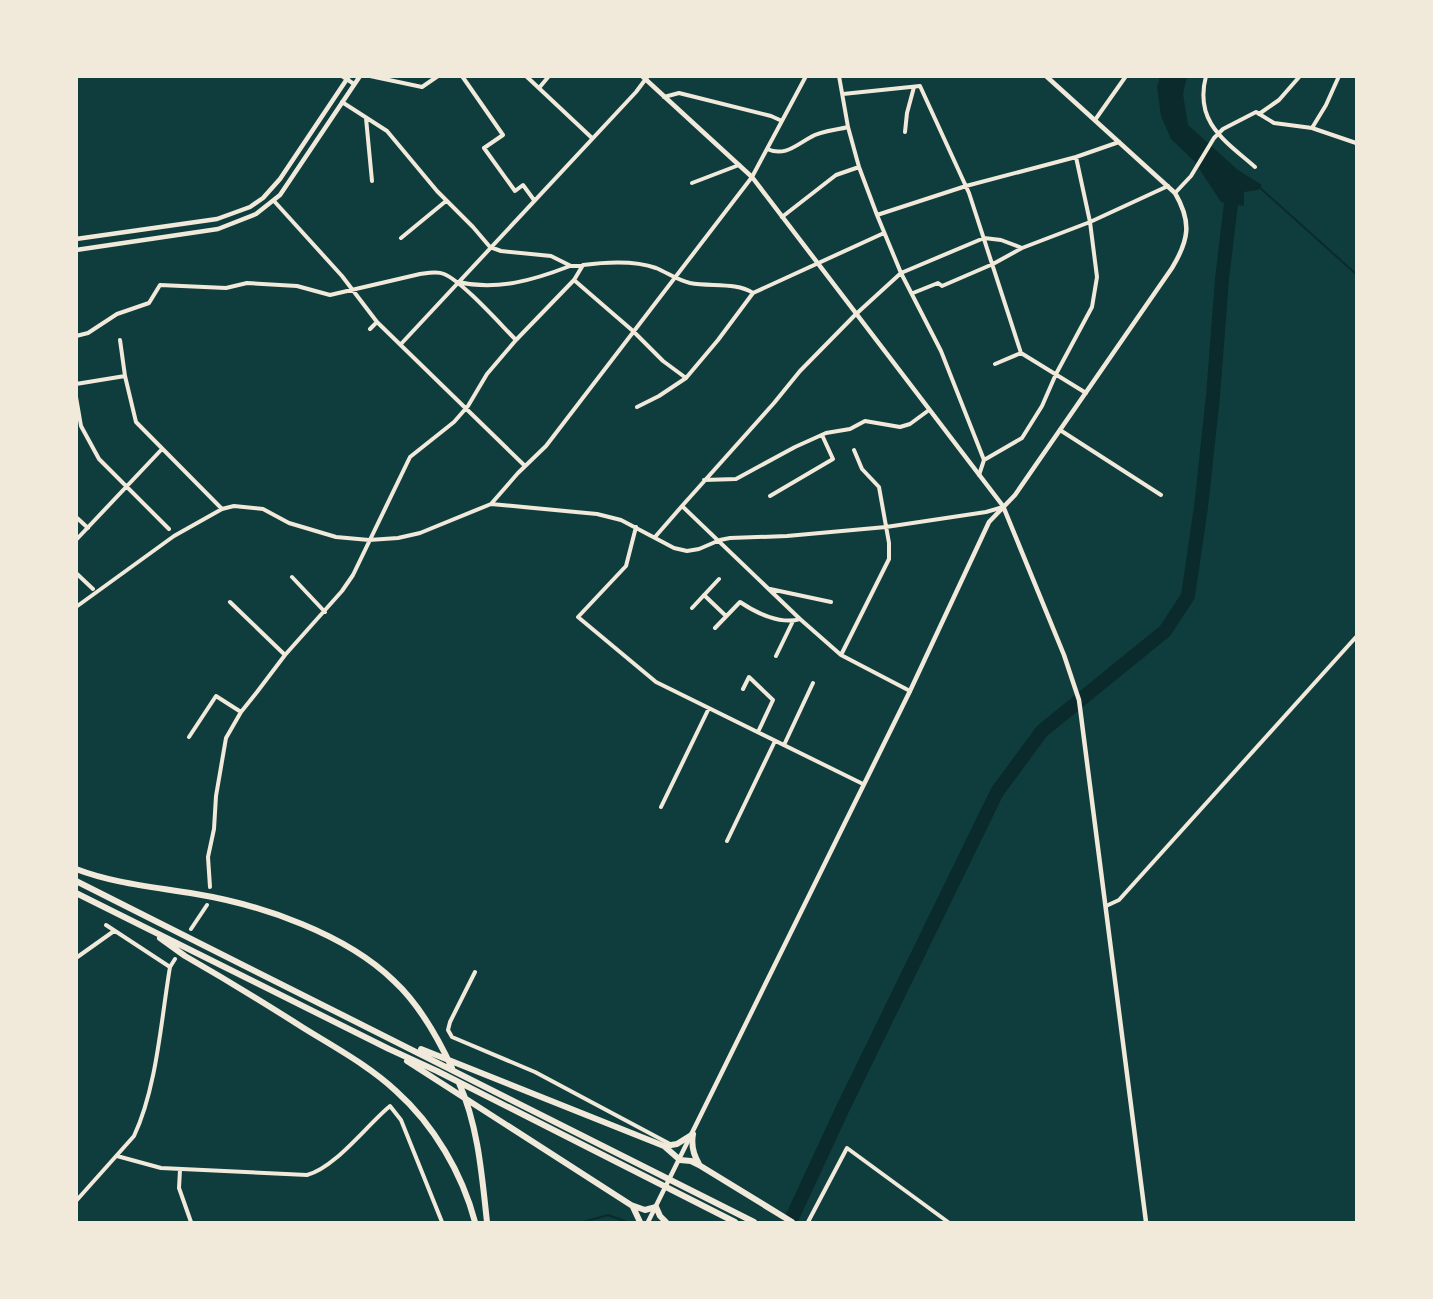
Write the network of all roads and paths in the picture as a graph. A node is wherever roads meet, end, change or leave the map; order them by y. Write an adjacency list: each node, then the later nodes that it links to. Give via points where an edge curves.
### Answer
1 (360, 76): 18 (street)
2 (370, 76): 3 (street, via 422,87)
3 (438, 76)
4 (462, 76): 46 (street, via 503,135 484,148 514,191 523,185)
5 (526, 76): 20 (street)
6 (549, 76): 20 (street)
7 (806, 76): 27 (street)
8 (839, 76): 21 (street)
9 (1046, 76): 26 (street)
10 (1126, 76): 26 (street)
11 (1206, 76): 31 (street, via 1204,107)
12 (1289, 76): 17 (street)
13 (1300, 76): 17 (street)
14 (1339, 76): 29 (street)
15 (346, 78): 18 (street); 55 (street, via 273,189 250,207 217,219)
16 (645, 78): 22 (street); 32 (street)
17 (1294, 82): 24 (street, via 1279,100)
18 (354, 84): 23 (street)
19 (914, 87): 21 (street); 30 (street); 43 (street, via 920,86)
20 (539, 88): 32 (street)
21 (843, 94): 28 (street)
22 (664, 97): 27 (street, via 679,93); 37 (street)
23 (342, 102): 25 (street); 47 (street)
24 (1259, 114): 29 (street, via 1274,123); 31 (street, via 1256,112)
25 (366, 118): 41 (street); 48 (street, via 387,131)
26 (1095, 120): 33 (street)
27 (782, 121): 35 (street)
28 (848, 127): 35 (street, via 811,136 784,152); 38 (street)
29 (1312, 128): 34 (street)
30 (905, 132)
31 (1218, 134): 39 (street); 45 (street, via 1191,176)
32 (592, 138): 46 (street)
33 (1119, 142): 36 (street); 44 (street)
34 (1356, 143)
35 (767, 149): 40 (street)
36 (1076, 157): 43 (street); 51 (street)
37 (739, 165): 40 (street); 42 (street)
38 (859, 166): 49 (street); 50 (street, via 836,175)
39 (1255, 167)
40 (752, 177): 50 (street); 64 (street)
41 (372, 181)
42 (692, 183)
43 (966, 186): 49 (street); 54 (street)
44 (1168, 186): 45 (street); 51 (street)
45 (1174, 193): 84 (street, via 1187,220 1184,246)
46 (534, 200): 56 (street)
47 (274, 201): 58 (street, via 256,214 218,229); 67 (street)
48 (446, 201): 53 (street); 56 (street)
49 (877, 215): 52 (street)
50 (782, 217): 59 (street)
51 (1090, 222): 57 (street); 80 (street, via 1097,277 1092,307)
52 (884, 233): 59 (street); 63 (street)
53 (401, 238)
54 (984, 238): 57 (street); 60 (street); 63 (street)
55 (76, 239)
56 (490, 247): 61 (street, via 551,256); 66 (street)
57 (1022, 248): 60 (street)
58 (76, 250)
59 (817, 263): 69 (street); 70 (street)
60 (993, 264): 68 (street, via 942,286 938,283); 78 (street)
61 (571, 266): 62 (street); 66 (street, via 533,280 493,286)
62 (583, 266): 64 (street, via 628,263 656,268); 65 (street)
63 (901, 273): 68 (street); 70 (street)
64 (674, 279): 69 (street, via 745,288); 73 (street)
65 (574, 280): 73 (street); 76 (street)
66 (457, 282): 67 (street, via 444,274 420,274); 76 (street); 77 (street)
67 (352, 290): 71 (street); 74 (street, via 330,295 297,286 247,283 226,288 160,285 149,303 117,314 88,333)
68 (913, 293): 94 (street, via 941,351)
69 (753, 294): 82 (street)
70 (855, 315): 88 (street); 97 (street)
71 (377, 322): 72 (street); 77 (street)
72 (370, 329)
73 (633, 332): 82 (street); 95 (street, via 546,446)
74 (76, 336)
75 (120, 340): 81 (street)
76 (516, 340): 87 (street, via 487,374)
77 (401, 344): 87 (street)
78 (1021, 353): 79 (street); 80 (street)
79 (995, 364)
80 (1056, 374): 84 (street); 94 (street, via 1022,438)
81 (125, 376): 83 (street); 92 (street, via 136,422)
82 (686, 378): 86 (street)
83 (76, 384)
84 (1086, 393): 90 (street)
85 (76, 397): 89 (street)
86 (637, 407)
87 (466, 408): 95 (street); 112 (street, via 410,457)
88 (929, 410): 91 (street, via 900,427 866,421); 96 (street)
89 (79, 427): 98 (street, via 99,459)
90 (1060, 430): 99 (street); 103 (street)
91 (822, 435): 97 (street, via 743,476); 100 (street, via 833,459)
92 (162, 449): 98 (street); 104 (street)
93 (854, 450): 107 (street, via 867,476 879,487)
94 (984, 460): 96 (street)
95 (525, 466): 101 (street)
96 (979, 475): 103 (street)
97 (704, 480): 102 (street)
98 (126, 487): 108 (street); 109 (street)
99 (1161, 495)
100 (770, 496)
101 (491, 504): 106 (street, via 597,514); 112 (street, via 420,532)
102 (682, 506): 110 (street); 113 (street)
103 (1003, 506): 107 (street); 135 (street, via 989,522); 150 (street, via 1073,680 1082,719)
104 (222, 509): 112 (street, via 262,509 315,531); 122 (street, via 174,536)
105 (76, 517): 108 (street)
106 (636, 527): 110 (street); 136 (street, via 626,566 578,617 656,682)
107 (886, 527): 113 (street); 131 (street, via 889,559)
108 (88, 528): 111 (street)
109 (169, 529)
110 (655, 537): 113 (street, via 687,551)
111 (76, 540)
112 (369, 540): 124 (street, via 353,575)
113 (720, 540): 118 (street)
114 (76, 573): 117 (street)
115 (292, 577): 124 (street)
116 (718, 579): 119 (street)
117 (93, 589)
118 (769, 589): 121 (street); 126 (street)
119 (704, 595): 123 (street); 125 (street)
120 (230, 602): 130 (street)
121 (831, 602)
122 (76, 607)
123 (692, 608)
124 (325, 612): 130 (street)
125 (726, 616): 127 (street, via 741,602 756,613); 128 (street)
126 (800, 619): 127 (street); 131 (street)
127 (793, 621): 132 (street)
128 (715, 628)
129 (1356, 637): 150 (street, via 1119,900)
130 (285, 655): 137 (street)
131 (841, 655): 135 (street)
132 (776, 656)
133 (813, 683): 141 (street)
134 (744, 689): 138 (street, via 749,677 773,700)
135 (910, 691): 142 (street)
136 (709, 708): 138 (street); 143 (street)
137 (241, 712): 139 (street, via 216,696); 147 (street, via 226,738 208,857)
138 (758, 732): 140 (street)
139 (189, 737)
140 (775, 741): 141 (street); 144 (street)
141 (784, 745): 142 (street)
142 (863, 784): 161 (street)
143 (661, 807)
144 (728, 841)
145 (76, 868): 173 (highway, via 122,883 260,908 351,948 395,981 428,1025 463,1091)
146 (76, 881): 160 (highway)
147 (210, 887)
148 (76, 893): 152 (highway)
149 (207, 905): 153 (street)
150 (1106, 906): 182 (street)
151 (106, 925): 154 (street)
152 (142, 926): 159 (highway); 172 (highway, via 345,1053 396,1090 425,1122 447,1155)
153 (191, 928)
154 (114, 931): 155 (street); 157 (street)
155 (76, 958)
156 (175, 959): 157 (street)
157 (170, 967): 163 (street, via 148,1100 134,1136)
158 (475, 972): 162 (street, via 450,1022 448,1030 452,1037 535,1072)
159 (389, 1049): 168 (highway); 177 (highway)
160 (427, 1054): 162 (highway); 178 (highway)
161 (693, 1134): 162 (highway); 164 (street); 165 (highway, via 692,1147)
162 (667, 1145): 164 (highway)
163 (117, 1156): 166 (street); 167 (street)
164 (680, 1160): 165 (highway); 169 (street)
165 (699, 1165): 179 (highway)
166 (180, 1170): 170 (street, via 179,1188); 171 (street, via 310,1174 328,1164 390,1106 401,1120)
167 (76, 1201)
168 (631, 1205): 169 (highway, via 645,1210); 174 (highway)
169 (656, 1207): 175 (street); 176 (highway)
170 (191, 1222)
171 (442, 1222)
172 (475, 1222)
173 (488, 1222)
174 (640, 1222)
175 (648, 1222)
176 (666, 1222)
177 (735, 1222)
178 (754, 1222)
179 (792, 1222)
180 (808, 1222): 181 (street, via 847,1148)
181 (948, 1222)
182 (1146, 1222)

